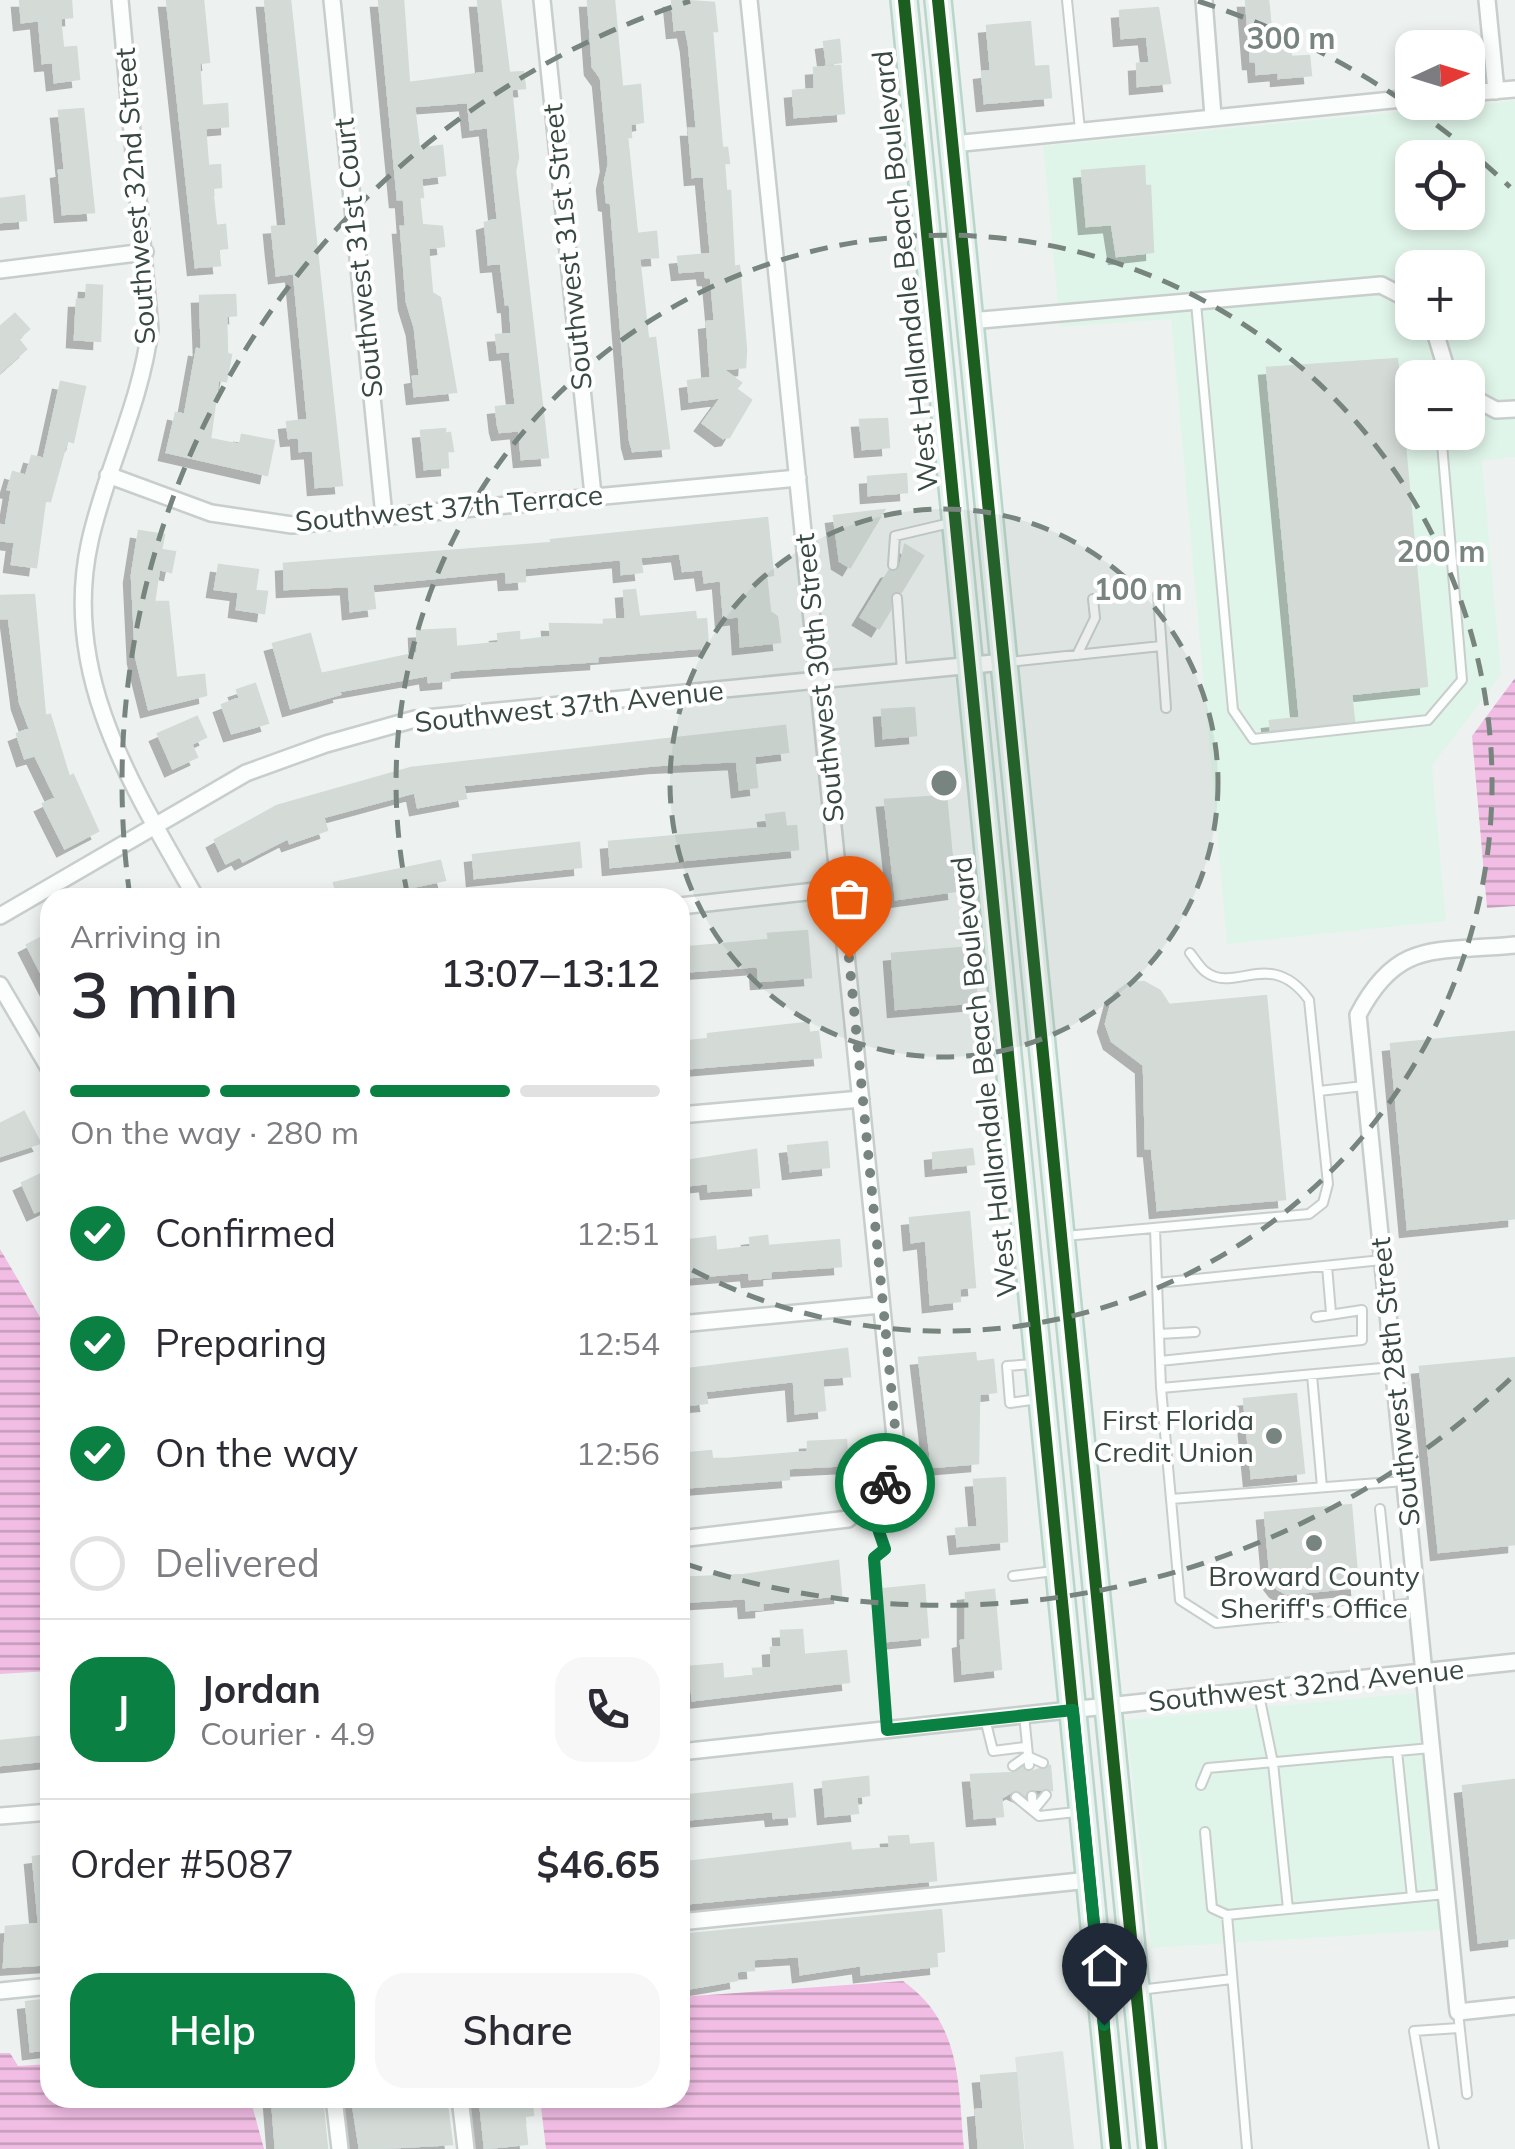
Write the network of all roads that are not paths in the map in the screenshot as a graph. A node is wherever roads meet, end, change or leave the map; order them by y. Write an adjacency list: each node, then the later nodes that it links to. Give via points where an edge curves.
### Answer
1 (120, 0): 19 (street, Southwest 32nd Street)
2 (332, 0): 30 (street, Southwest 31st Court)
3 (542, 0): 29 (street, Southwest 31st Street)
4 (749, 0): 28 (street, Southwest 30th Street)
5 (904, 0): 18 (main road, West Hallandale Beach Boulevard)
6 (918, 0): 17 (main road, via 930,106)
7 (938, 0): 17 (main road)
8 (1068, 0): 16 (lane)
9 (1204, 0): 15 (street)
10 (1487, 0): 12 (street)
11 (1515, 89): 12 (street)
12 (1496, 90): 13 (street)
13 (1485, 91)
14 (1395, 100): 15 (street)
15 (1213, 116): 16 (street)
16 (1080, 130): 17 (street)
17 (953, 144): 23 (main road)
18 (919, 160): 23 (main road, via 942,188 954,296); 31 (main road, West Hallandale Beach Boulevard)
19 (145, 252): 20 (street); 27 (street, Southwest 32nd Street, via 145,372)
20 (0, 270)
21 (1395, 292): 22 (street, via 1381,284)
22 (1196, 301): 23 (street); 26 (lane, via 1233,710 1254,739 1428,720 1462,680)
23 (970, 321): 38 (main road)
24 (1485, 404): 25 (street)
25 (1515, 408)
26 (1443, 450)
27 (108, 475): 30 (street, Southwest 37th Terrace, via 248,522); 43 (street, Southwest 32nd Street, via 89,545 83,609 90,678 112,748)
28 (798, 478): 29 (street, Southwest 37th Terrace); 41 (street, Southwest 30th Street)
29 (593, 495): 30 (street, Southwest 37th Terrace)
30 (384, 516)
31 (954, 522): 32 (lane, via 894,536); 39 (main road, West Hallandale Beach Boulevard)
32 (893, 564)
33 (1158, 595): 36 (lane)
34 (897, 598): 40 (lane)
35 (1093, 599): 37 (lane, via 1095,618)
36 (1161, 646): 37 (lane); 42 (lane)
37 (1077, 655): 38 (lane)
38 (1004, 662): 39 (street, Southwest 37th Avenue); 60 (main road)
39 (968, 665): 40 (street, Southwest 37th Avenue); 53 (main road, West Hallandale Beach Boulevard)
40 (902, 672): 41 (street, Southwest 37th Avenue)
41 (816, 680): 43 (street, Southwest 37th Avenue, via 415,720 246,774); 46 (street, Southwest 30th Street)
42 (1166, 708)
43 (155, 826): 44 (street, Southwest 37th Avenue); 45 (street, Southwest 32nd Street)
44 (48, 888)
45 (190, 888)
46 (842, 888): 48 (street); 57 (street, Southwest 30th Street)
47 (40, 893): 49 (street, Southwest 37th Avenue)
48 (690, 905)
49 (0, 916)
50 (1515, 945): 55 (street, Southwest 28th Street, via 1413,955 1385,970 1358,1016)
51 (1190, 954): 56 (lane, via 1208,974 1257,972 1297,984 1309,1000)
52 (0, 985): 54 (street)
53 (1005, 1036): 60 (main road, via 1023,1070 1036,1193); 61 (main road, West Hallandale Beach Boulevard)
54 (40, 1053)
55 (1365, 1086): 56 (lane); 62 (street, Southwest 28th Street)
56 (1318, 1091): 59 (lane, via 1328,1184 1323,1203 1309,1214)
57 (862, 1099): 58 (street); 65 (street, Southwest 30th Street)
58 (690, 1114)
59 (1155, 1229): 60 (lane); 64 (lane)
60 (1061, 1236): 75 (main road)
61 (1026, 1243): 75 (main road, via 1048,1274 1060,1395); 82 (main road, West Hallandale Beach Boulevard)
62 (1382, 1260): 63 (lane); 72 (street, Southwest 28th Street)
63 (1326, 1266): 64 (lane); 66 (lane)
64 (1157, 1283): 70 (lane)
65 (882, 1305): 68 (street); 79 (street, Southwest 30th Street, via 896,1437 887,1481)
66 (1331, 1313): 67 (lane); 71 (lane, via 1362,1310 1362,1340)
67 (1316, 1317)
68 (690, 1323)
69 (1196, 1332): 70 (lane)
70 (1159, 1334): 71 (lane)
71 (1160, 1361): 74 (lane)
72 (1393, 1367): 73 (lane); 76 (street, Southwest 28th Street)
73 (1312, 1374): 74 (lane); 77 (lane)
74 (1161, 1388): 78 (lane)
75 (1080, 1431): 89 (main road)
76 (1404, 1480): 77 (lane); 84 (street, Southwest 28th Street)
77 (1322, 1487): 78 (lane)
78 (1170, 1499): 85 (lane, via 1180,1600 1216,1623)
79 (869, 1503): 81 (street, Southwest 30th Street, via 848,1519); 93 (lane, via 885,1549 874,1558)
80 (1380, 1509): 85 (lane)
81 (690, 1538)
82 (1059, 1570): 83 (lane); 90 (main road, West Hallandale Beach Boulevard)
83 (1014, 1576)
84 (1416, 1603): 85 (lane); 87 (street, Southwest 28th Street)
85 (1390, 1606)
86 (1515, 1662): 87 (street, Southwest 32nd Avenue)
87 (1424, 1672): 88 (street, Southwest 32nd Avenue); 94 (street, Southwest 28th Street)
88 (1258, 1690): 89 (street, Southwest 32nd Avenue); 98 (lane)
89 (1107, 1706): 90 (street, Southwest 32nd Avenue); 118 (main road)
90 (1073, 1710): 91 (street, Southwest 32nd Avenue); 106 (main road, West Hallandale Beach Boulevard)
91 (1024, 1715): 92 (street, Southwest 32nd Avenue); 97 (lane)
92 (985, 1719): 93 (street, Southwest 32nd Avenue); 97 (lane, via 993,1751)
93 (887, 1730): 95 (street, Southwest 32nd Avenue)
94 (1431, 1748): 96 (lane); 111 (street, Southwest 28th Street)
95 (690, 1751)
96 (1397, 1751): 98 (lane); 112 (lane)
97 (1027, 1756): 99 (lane); 100 (lane)
98 (1273, 1762): 101 (lane, via 1208,1768); 113 (lane)
99 (1043, 1764)
100 (1013, 1766)
101 (1200, 1785)
102 (1046, 1794): 105 (lane)
103 (1032, 1796): 105 (lane)
104 (1016, 1797): 105 (lane)
105 (1033, 1811): 106 (lane)
106 (1083, 1812): 110 (main road, West Hallandale Beach Boulevard)
107 (40, 1813): 108 (street)
108 (0, 1816)
109 (1205, 1832): 114 (lane, via 1212,1908)
110 (1090, 1880): 115 (street); 122 (main road, West Hallandale Beach Boulevard)
111 (1446, 1894): 112 (lane); 121 (street, Southwest 28th Street)
112 (1412, 1897): 113 (lane)
113 (1288, 1910): 114 (lane)
114 (1227, 1915): 116 (lane)
115 (690, 1921)
116 (1232, 1979): 118 (lane); 131 (lane)
117 (40, 1987): 119 (street)
118 (1135, 1990): 130 (main road)
119 (0, 1991)
120 (1515, 2006): 121 (street)
121 (1458, 2020): 123 (lane); 132 (lane, via 1414,2031)
122 (1108, 2061): 128 (main road, West Hallandale Beach Boulevard); 129 (main road, via 1126,2101)
123 (1467, 2094)
124 (335, 2108): 126 (street)
125 (461, 2108): 127 (street)
126 (340, 2149)
127 (466, 2149)
128 (1116, 2149)
129 (1131, 2149)
130 (1152, 2149)
131 (1247, 2149)
132 (1434, 2149)

